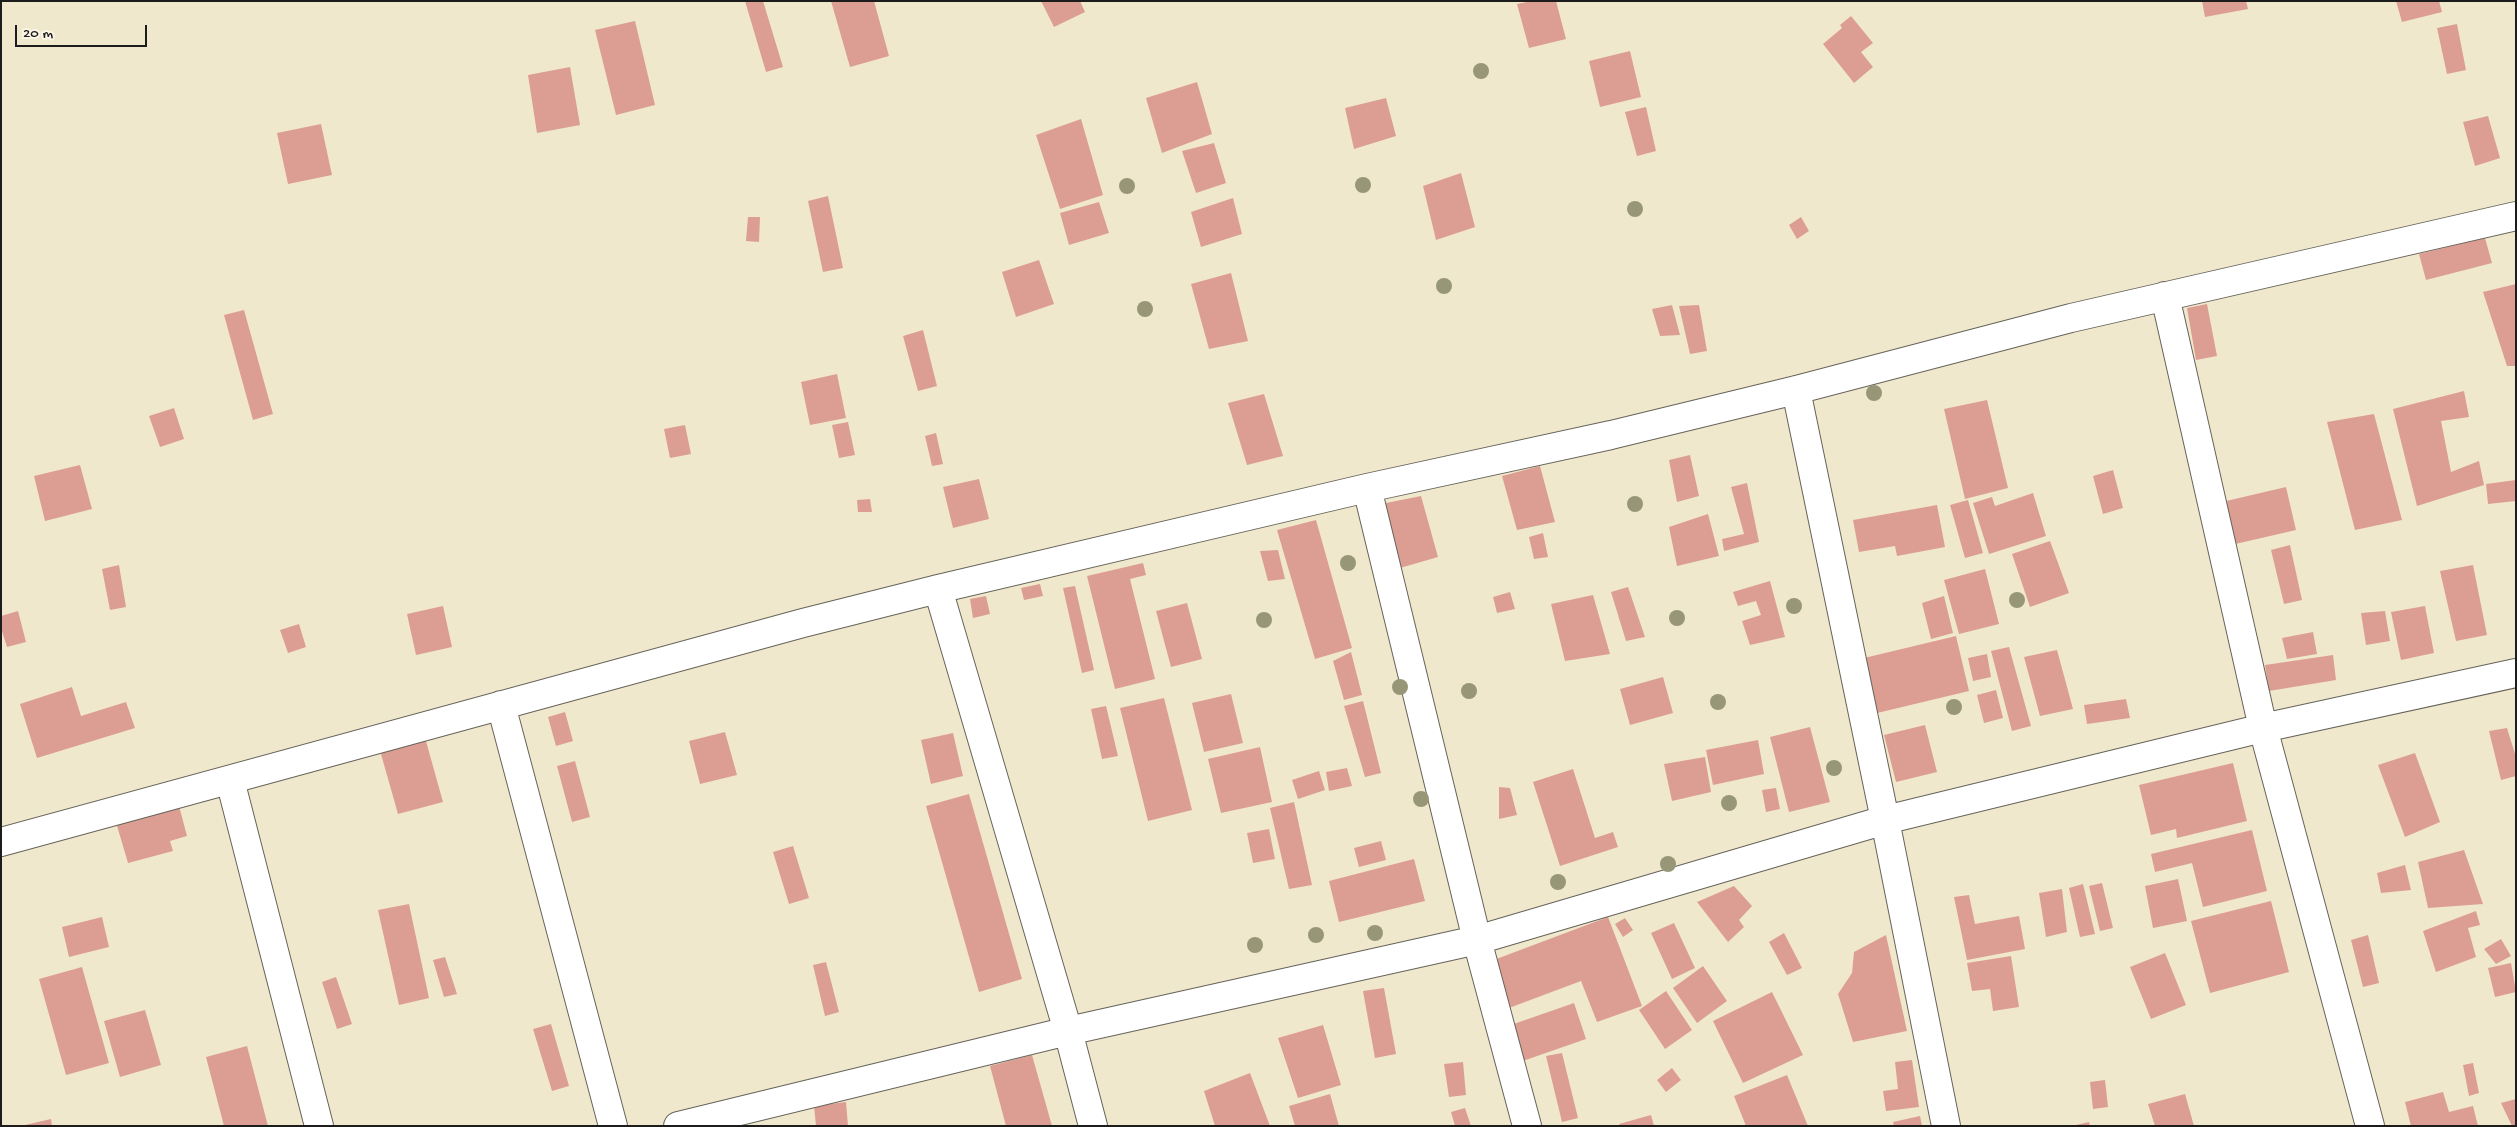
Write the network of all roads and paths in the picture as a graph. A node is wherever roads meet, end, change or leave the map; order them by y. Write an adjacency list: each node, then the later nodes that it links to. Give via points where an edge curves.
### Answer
1 (2516, 216): 2 (street)
2 (2165, 296): 3 (street); 8 (street)
3 (1796, 390): 4 (street, via 1611,435); 10 (street)
4 (1367, 488): 5 (street); 12 (street)
5 (938, 589): 7 (street); 13 (street)
6 (2516, 673): 8 (street)
7 (501, 706): 9 (street); 15 (street)
8 (2263, 728): 10 (street); 20 (street)
9 (230, 780): 11 (street); 14 (street)
10 (1885, 820): 12 (street); 19 (street)
11 (1, 842)
12 (1477, 940): 13 (street); 18 (street)
13 (1068, 1031): 16 (street); 17 (street)
14 (318, 1126)
15 (613, 1126)
16 (678, 1126)
17 (1092, 1126)
18 (1527, 1126)
19 (1946, 1126)
20 (2370, 1126)

